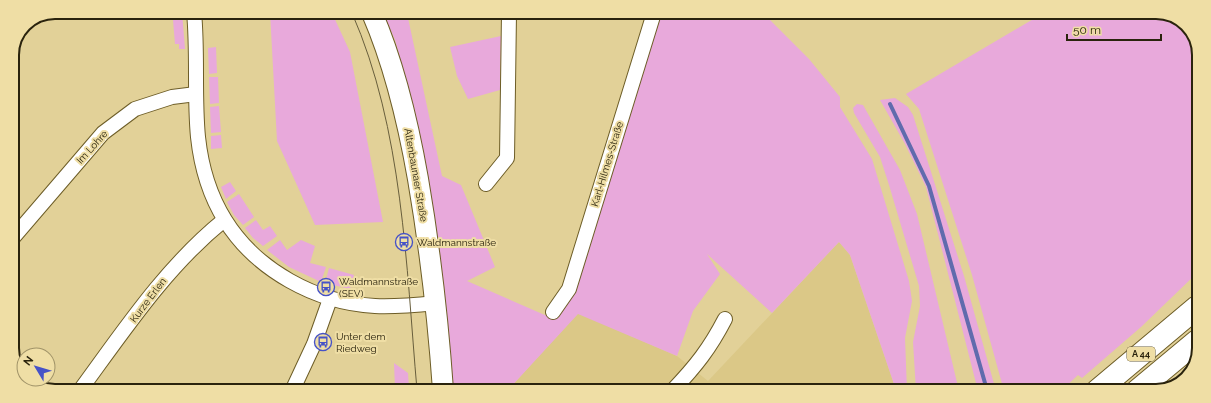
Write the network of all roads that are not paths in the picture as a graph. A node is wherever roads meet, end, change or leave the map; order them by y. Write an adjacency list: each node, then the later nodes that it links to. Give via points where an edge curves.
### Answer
1 (195, 19): 5 (street)
2 (374, 19): 10 (main road, Altenbaunaer Straße, via 394,72 411,140)
3 (509, 19): 6 (street, via 507,158)
4 (652, 19): 12 (street, Karl-Hilmes-Straße, via 569,288)
5 (196, 94): 7 (street, via 198,137 204,169); 8 (street, Im Lohre, via 172,97 135,109 103,133)
6 (486, 184)
7 (224, 220): 9 (street, via 242,244 262,262 287,279); 15 (street, Kurze Erlen, via 185,254 163,279)
8 (19, 231)
9 (330, 299): 10 (street, via 375,306); 16 (street, via 314,344)
10 (436, 304): 17 (main road, Altenbaunaer Straße)
11 (1192, 311): 19 (highway, A 44)
12 (553, 312)
13 (725, 319): 18 (street, via 708,350)
14 (1192, 345): 20 (highway, A 44)
15 (85, 384)
16 (295, 384)
17 (443, 384)
18 (679, 384)
19 (1105, 384)
20 (1145, 384)

